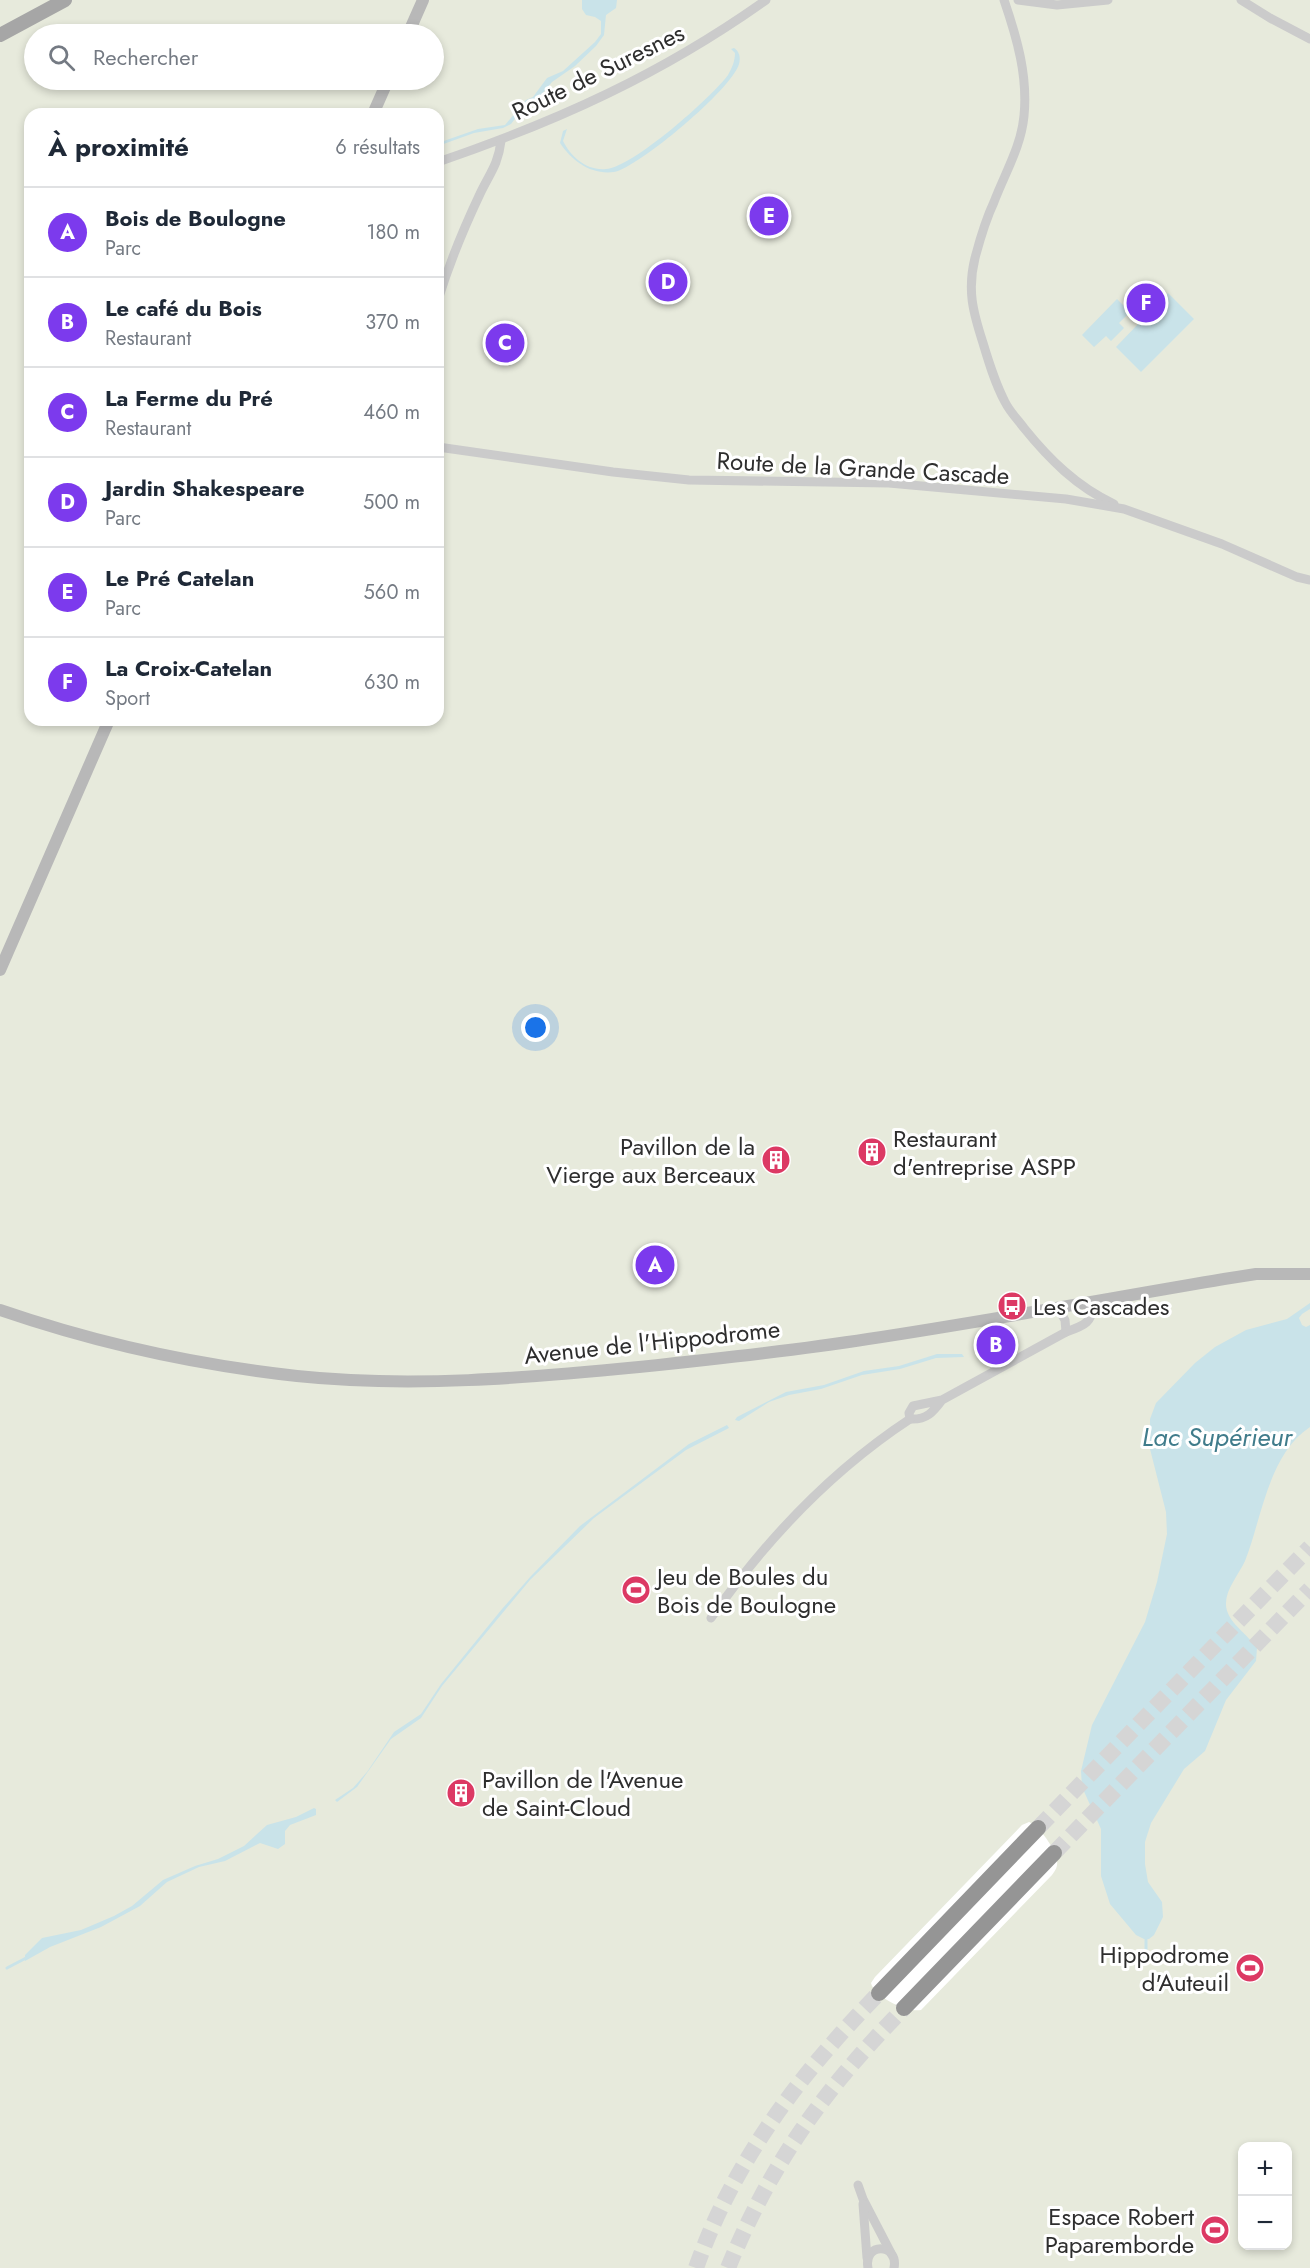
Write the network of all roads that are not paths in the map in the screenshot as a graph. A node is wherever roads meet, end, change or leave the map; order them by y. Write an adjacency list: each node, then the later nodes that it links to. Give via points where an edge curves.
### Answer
1 (65, 0): 9 (main road)
2 (423, 0): 8 (main road)
3 (766, 0): 13 (street, Route de Suresnes, via 722,32 665,65 586,105)
4 (1004, 0): 17 (street, via 1021,54 1024,114 1014,157 990,211 975,259 972,310 1006,405 1066,473)
5 (1018, 0): 6 (street, via 1057,5)
6 (1108, 0)
7 (1241, 0): 10 (street)
8 (412, 24)
9 (0, 35)
10 (1310, 39)
11 (384, 90): 12 (main road)
12 (376, 108)
13 (501, 141): 14 (street, Route de Suresnes); 15 (street, via 499,158 480,193)
14 (444, 160)
15 (444, 282)
16 (444, 448): 17 (street, Route de la Grande Cascade, via 688,480 900,484 1066,499)
17 (1124, 509): 18 (street, Route de la Grande Cascade)
18 (1310, 580)
19 (107, 726): 20 (main road)
20 (0, 970)
21 (1310, 1274): 22 (main road, Avenue de l'Hippodrome, via 1256,1274)
22 (1096, 1301): 23 (main road, Avenue de l'Hippodrome); 25 (street, via 1085,1325)
23 (1057, 1307): 24 (main road, Avenue de l'Hippodrome, via 734,1357 579,1373 401,1381 299,1376 203,1363 110,1343); 25 (street, via 1065,1320)
24 (0, 1310)
25 (1066, 1332): 26 (street)
26 (942, 1400): 27 (street, via 926,1417); 27 (street, via 913,1406)
27 (910, 1419): 28 (street, via 821,1489 760,1553)
28 (711, 1618)
29 (1038, 1828): 31 (highway)
30 (1054, 1853): 32 (highway)
31 (879, 1993)
32 (904, 2008)
33 (858, 2185): 34 (street)
34 (863, 2199): 35 (street); 36 (street)
35 (891, 2253): 36 (street, via 878,2249 870,2254); 37 (street)
36 (867, 2265)
37 (895, 2267)

